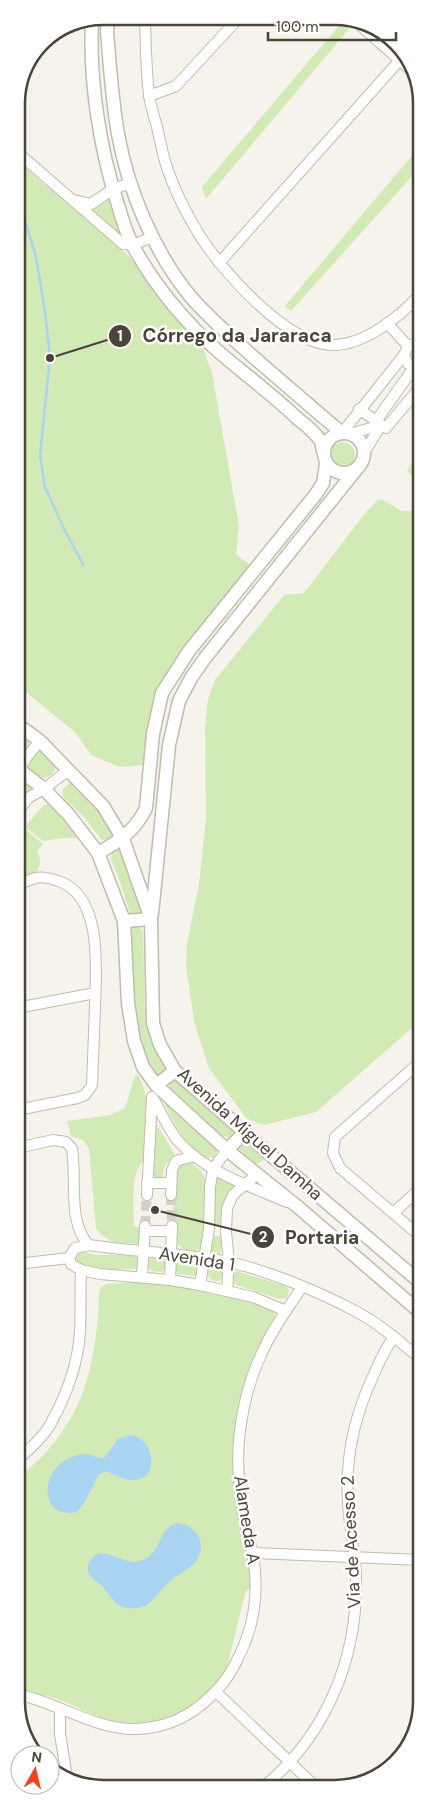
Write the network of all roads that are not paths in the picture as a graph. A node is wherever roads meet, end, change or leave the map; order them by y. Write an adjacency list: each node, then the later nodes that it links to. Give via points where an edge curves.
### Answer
1 (108, 25): 9 (street, via 118,136)
2 (145, 25): 7 (street)
3 (232, 25): 7 (street, via 176,86)
4 (92, 26): 10 (street, via 95,89)
5 (369, 33): 6 (street)
6 (399, 60): 14 (street)
7 (149, 96): 14 (street, via 167,168 182,204)
8 (25, 159): 11 (street)
9 (131, 183): 10 (street); 12 (street)
10 (113, 190): 11 (street, via 91,204); 13 (street)
11 (73, 199): 13 (street, via 123,244)
12 (152, 237): 13 (street); 24 (street, via 175,276 215,323)
13 (133, 246): 25 (street, via 168,298 191,324 316,435)
14 (219, 263): 16 (street, via 269,315 306,339 331,345 354,342)
15 (412, 304): 16 (street)
16 (387, 323): 18 (street)
17 (413, 345): 18 (street)
18 (406, 351): 19 (street, via 406,362); 22 (street)
19 (413, 364)
20 (413, 372): 23 (street)
21 (413, 396): 23 (street, via 386,428)
22 (359, 409): 23 (street); 24 (street)
23 (379, 423): 24 (street); 26 (street)
24 (346, 434): 25 (street, via 329,439); 26 (street, via 361,443)
25 (323, 450): 27 (street)
26 (364, 452): 28 (street)
27 (326, 464): 28 (street, via 342,474); 36 (street, via 323,483 316,494 189,651 162,693 153,734 146,808 142,818)
28 (359, 466): 39 (street, via 205,658 178,701 168,745)
29 (25, 730): 30 (street, Avenida Miguel Damha)
30 (40, 741): 31 (street); 32 (street, Avenida Miguel Damha)
31 (25, 760)
32 (70, 771): 34 (street); 36 (street, Avenida Miguel Damha, via 103,806)
33 (25, 778): 34 (street, Avenida Miguel Damha)
34 (44, 789): 35 (street); 37 (street, Avenida Miguel Damha)
35 (25, 802)
36 (123, 838): 37 (street); 39 (street, Avenida Miguel Damha)
37 (98, 853): 40 (street, Avenida Miguel Damha)
38 (25, 883): 41 (street, via 46,878 66,884 79,893 95,935)
39 (151, 919): 40 (street); 44 (street, Avenida Miguel Damha, via 153,1024 160,1045)
40 (124, 920): 45 (street, Avenida Miguel Damha, via 128,1003 134,1041)
41 (95, 993): 42 (street); 46 (street, via 92,1085 85,1095 78,1098)
42 (25, 1006)
43 (413, 1069): 61 (street, via 335,1137 333,1153 340,1168)
44 (175, 1071): 45 (street); 47 (street, Avenida Miguel Damha)
45 (154, 1091): 49 (street, Avenida Miguel Damha); 50 (street, via 179,1142); 54 (street)
46 (25, 1108)
47 (245, 1132): 49 (street); 51 (street, Avenida Miguel Damha)
48 (25, 1146): 65 (street, via 53,1140 66,1142 72,1149 77,1220 81,1235)
49 (227, 1150): 52 (street); 53 (street, Avenida Miguel Damha)
50 (194, 1156): 52 (street); 55 (street, via 176,1161)
51 (272, 1157): 53 (street); 73 (street, Avenida Miguel Damha)
52 (213, 1169): 56 (street); 62 (street)
53 (257, 1174): 56 (street); 60 (street, Avenida Miguel Damha)
54 (147, 1183): 55 (street); 57 (street)
55 (171, 1183): 58 (street)
56 (246, 1184): 60 (street); 64 (street, via 233,1195)
57 (147, 1195)
58 (171, 1195)
59 (413, 1195): 61 (street)
60 (298, 1207): 79 (street, Avenida Miguel Damha)
61 (393, 1213): 63 (street)
62 (209, 1229): 64 (street); 69 (street)
63 (413, 1230)
64 (226, 1232): 70 (street)
65 (89, 1245): 66 (street, Avenida 1); 68 (street, via 75,1248)
66 (144, 1252): 67 (street, Avenida 1); 67 (street, via 145,1228 172,1229); 74 (street)
67 (172, 1253): 69 (street, Avenida 1); 75 (street)
68 (69, 1258): 71 (street); 72 (street, via 71,1264)
69 (205, 1258): 70 (street, Avenida 1); 76 (street)
70 (229, 1262): 77 (street, Avenida 1); 78 (street)
71 (25, 1263)
72 (81, 1270): 74 (street, Avenida 1); 83 (street, via 76,1362 50,1425)
73 (413, 1276)
74 (142, 1277): 75 (street, Avenida 1)
75 (170, 1280): 76 (street, Avenida 1)
76 (200, 1285): 78 (street, Avenida 1)
77 (302, 1287): 80 (street, Alameda A); 81 (street, Avenida 1, via 358,1312)
78 (227, 1291): 80 (street, Avenida 1, via 253,1297)
79 (413, 1306)
80 (286, 1311): 84 (street, Alameda A, via 261,1354 242,1416 239,1480)
81 (394, 1337): 82 (street, Avenida 1); 85 (street, Via de Acesso 2, via 384,1350 363,1396 353,1428 347,1501)
82 (413, 1351)
83 (25, 1453)
84 (253, 1553): 85 (street); 87 (street, Alameda A, via 256,1594 253,1620 235,1667)
85 (356, 1556): 86 (street); 90 (street, Via de Acesso 2, via 355,1616 345,1666 317,1726)
86 (413, 1559)
87 (216, 1692): 89 (street, Alameda A, via 189,1714 165,1726 134,1729 110,1725); 90 (street)
88 (25, 1697): 89 (street, Alameda A)
89 (60, 1708): 91 (street)
90 (290, 1762): 92 (street, Via de Acesso 2); 93 (street)
91 (66, 1771)
92 (271, 1780)
93 (309, 1780)

